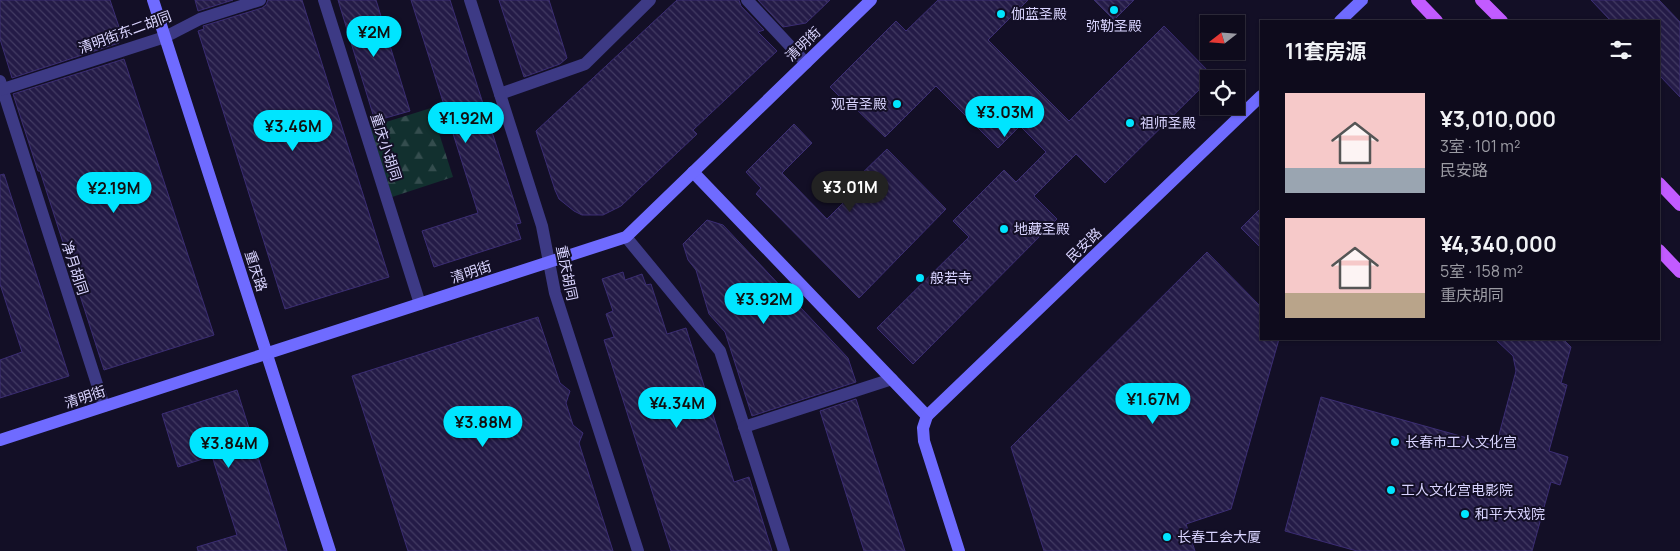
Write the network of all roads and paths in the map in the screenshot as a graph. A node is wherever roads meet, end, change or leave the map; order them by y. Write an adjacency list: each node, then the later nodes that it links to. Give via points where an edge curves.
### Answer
1 (153, 0): 14 (street, 重庆路)
2 (260, 0): 14 (street, 清明街东二胡同, via 200,19)
3 (324, 0): 26 (street, 重庆小胡同)
4 (470, 0): 17 (street, 重庆胡同)
5 (650, 0): 17 (street, via 585,64)
6 (747, 0): 15 (street)
7 (871, 0): 15 (street, 清明街)
8 (1362, 0): 11 (street)
9 (1417, 0): 12 (main road)
10 (1481, 0): 13 (main road)
11 (1341, 20)
12 (1437, 20)
13 (1501, 20)
14 (165, 37): 16 (street, 清明街东二胡同); 27 (street, 重庆路)
15 (806, 62): 19 (street, 清明街)
16 (1, 87): 29 (street, 净月胡同)
17 (500, 94): 24 (street, 重庆胡同, via 542,226)
18 (1260, 97): 30 (street, 民安路)
19 (693, 172): 22 (street, 清明街); 28 (street)
20 (1660, 184): 21 (main road)
21 (1680, 205)
22 (626, 237): 24 (street, 清明街); 31 (street, via 720,352)
23 (1660, 251): 25 (main road)
24 (549, 262): 26 (street, 清明街); 34 (street, 重庆胡同, via 554,293)
25 (1680, 272)
26 (420, 304): 27 (street, 清明街)
27 (266, 354): 29 (street, 清明街); 33 (street, 重庆路)
28 (892, 379): 30 (street); 31 (street)
29 (104, 406): 32 (street, 清明街)
30 (927, 416): 36 (street, via 923,428 924,441)
31 (744, 427): 35 (street)
32 (0, 440)
33 (330, 551)
34 (638, 551)
35 (784, 551)
36 (959, 551)

